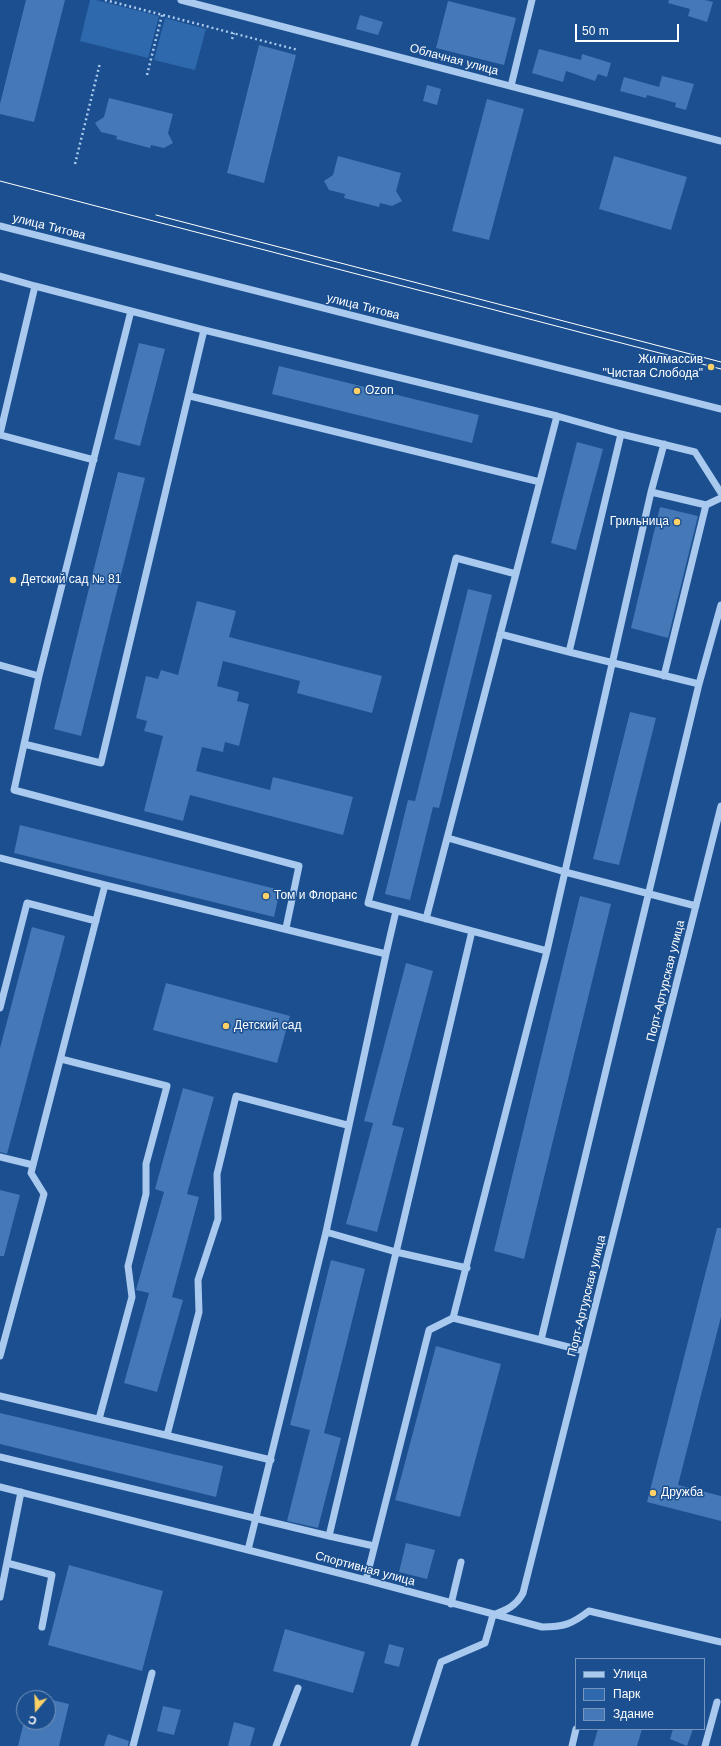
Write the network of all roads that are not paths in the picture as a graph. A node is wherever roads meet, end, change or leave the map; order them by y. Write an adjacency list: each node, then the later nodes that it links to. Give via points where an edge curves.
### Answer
1 (181, 0): 3 (street, Облачная улица)
2 (532, 0): 3 (street)
3 (511, 86): 4 (street, Облачная улица)
4 (721, 141)
5 (0, 226): 11 (street, улица Титова)
6 (0, 276): 7 (street)
7 (35, 286): 8 (street); 14 (street)
8 (131, 311): 9 (street); 16 (street)
9 (204, 330): 10 (street); 12 (street)
10 (190, 396): 17 (street); 31 (street, via 102,763)
11 (721, 409)
12 (557, 416): 13 (street); 17 (street)
13 (621, 434): 15 (street); 25 (street)
14 (0, 435): 16 (street)
15 (664, 444): 18 (street); 19 (street, via 695,452)
16 (94, 460): 28 (street)
17 (540, 482): 22 (street)
18 (651, 492): 21 (street); 26 (street)
19 (721, 493)
20 (721, 498): 21 (street)
21 (706, 505): 29 (street)
22 (516, 574): 24 (street); 39 (street, via 456,558 368,903)
23 (721, 605): 30 (street)
24 (500, 634): 25 (street); 33 (street)
25 (569, 652): 26 (street)
26 (613, 663): 29 (street); 35 (street)
27 (0, 665): 28 (street)
28 (39, 676): 31 (street)
29 (664, 676): 30 (street)
30 (699, 684): 37 (street)
31 (24, 744): 42 (street, via 14,790 299,866)
32 (721, 806): 38 (street, Порт-Артурская улица)
33 (448, 838): 35 (street); 40 (street)
34 (0, 858): 36 (street)
35 (565, 872): 37 (street); 44 (street)
36 (105, 885): 41 (street); 42 (street)
37 (648, 893): 38 (street); 55 (street)
38 (696, 906): 56 (street, Порт-Артурская улица)
39 (396, 911): 40 (street); 45 (street)
40 (426, 919): 43 (street)
41 (96, 921): 46 (street, via 27,903); 47 (street)
42 (286, 928): 45 (street)
43 (472, 931): 44 (street); 52 (street)
44 (547, 951): 53 (street)
45 (386, 954): 48 (street)
46 (0, 1008)
47 (61, 1059): 50 (street); 59 (street, via 167,1086 146,1164 146,1194 128,1266 132,1297)
48 (347, 1125): 51 (street); 60 (street, via 236,1096 218,1174 218,1219 198,1280 200,1312)
49 (0, 1157): 50 (street)
50 (33, 1165): 57 (street, via 31,1173 44,1194)
51 (326, 1232): 52 (street); 62 (street)
52 (396, 1252): 53 (street); 66 (street)
53 (467, 1268): 54 (street)
54 (453, 1318): 55 (street); 67 (street, via 429,1330)
55 (541, 1340): 56 (street)
56 (584, 1351): 74 (street, Порт-Артурская улица, via 523,1593 518,1603)
57 (0, 1356)
58 (0, 1396): 59 (street)
59 (99, 1419): 60 (street)
60 (167, 1436): 62 (street)
61 (0, 1457): 65 (street)
62 (271, 1460): 65 (street)
63 (0, 1487): 64 (street, Спортивная улица)
64 (21, 1492): 68 (street, Спортивная улица); 70 (street)
65 (256, 1519): 66 (street); 68 (street)
66 (329, 1536): 67 (street)
67 (374, 1546): 71 (street)
68 (248, 1550): 71 (street, Спортивная улица)
69 (461, 1562): 73 (street)
70 (7, 1563): 72 (street); 75 (street, via 52,1575)
71 (366, 1580): 73 (street, Спортивная улица)
72 (0, 1597)
73 (451, 1604): 74 (street, Спортивная улица)
74 (493, 1615): 76 (street, Спортивная улица, via 542,1628 563,1627 589,1611); 83 (street, via 485,1643 441,1662)
75 (42, 1627)
76 (721, 1642)
77 (152, 1673): 81 (street)
78 (298, 1688): 82 (street)
79 (717, 1702): 85 (street)
80 (576, 1730): 84 (street)
81 (133, 1746)
82 (276, 1746)
83 (414, 1746)
84 (572, 1746)
85 (705, 1746)

